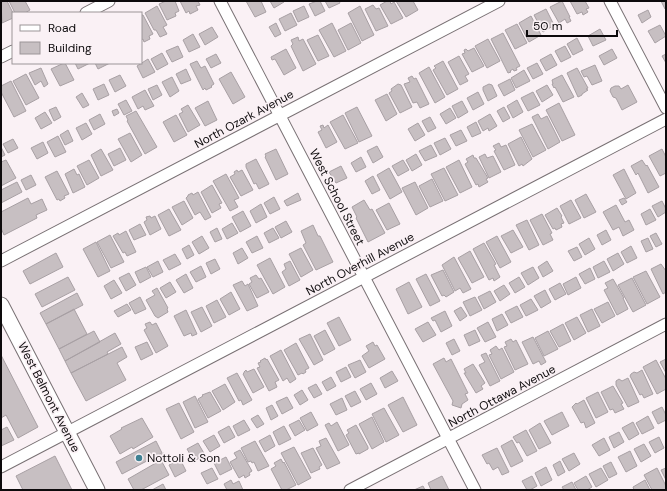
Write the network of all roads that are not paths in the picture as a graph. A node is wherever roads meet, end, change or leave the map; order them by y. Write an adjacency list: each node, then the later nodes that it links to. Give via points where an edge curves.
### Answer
1 (109, 1): 5 (street)
2 (220, 1): 9 (street, West School Street)
3 (499, 1): 9 (street, North Ozark Avenue)
4 (610, 1): 8 (street)
5 (88, 12)
6 (12, 52): 7 (street)
7 (1, 57)
8 (666, 108)
9 (280, 116): 11 (street, North Ozark Avenue); 12 (street, West School Street)
10 (666, 119): 12 (street, North Overhill Avenue)
11 (1, 261)
12 (364, 277): 15 (street, North Overhill Avenue); 16 (street, West School Street)
13 (1, 305): 15 (main road, West Belmont Avenue)
14 (666, 324): 16 (street, North Ottawa Avenue)
15 (68, 433): 17 (street, North Overhill Avenue); 18 (main road, West Belmont Avenue)
16 (448, 438): 19 (street, North Ottawa Avenue); 20 (street, West School Street)
17 (1, 467)
18 (97, 490)
19 (350, 490)
20 (474, 490)

